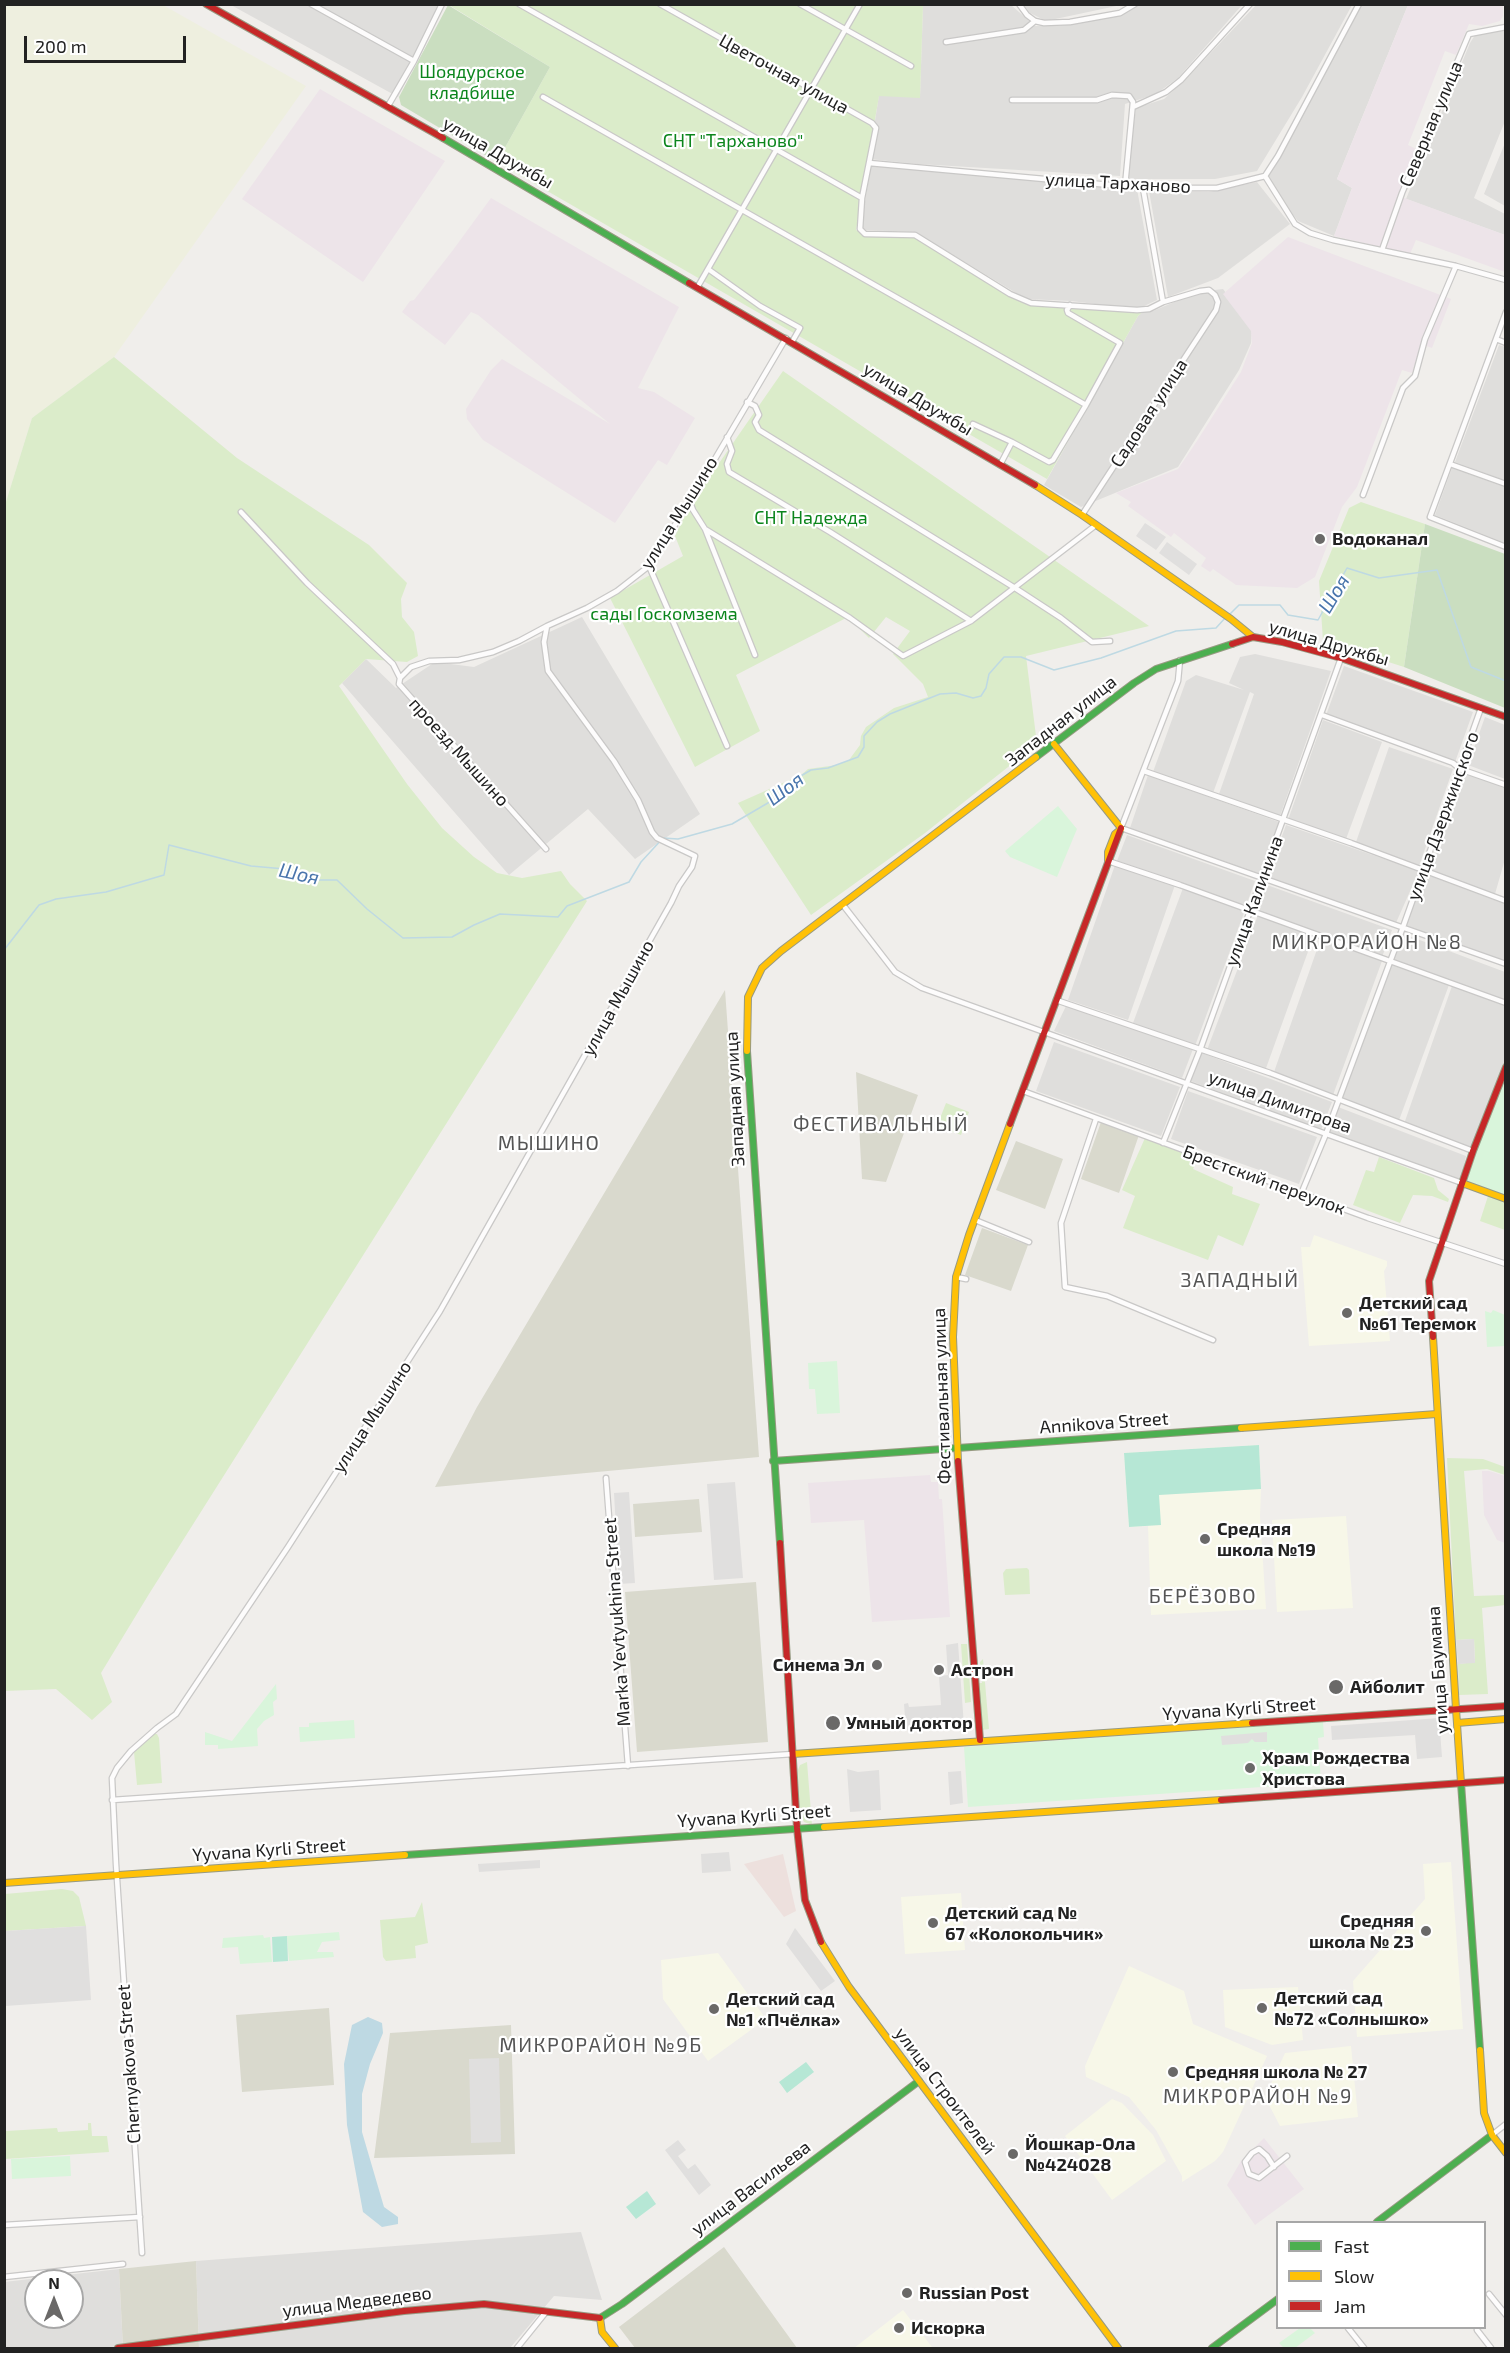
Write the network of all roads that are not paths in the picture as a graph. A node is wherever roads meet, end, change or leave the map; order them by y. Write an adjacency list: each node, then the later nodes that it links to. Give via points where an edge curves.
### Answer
1 (206, 4): 21 (main road, улица Дружбы)
2 (311, 4): 16 (street)
3 (442, 4): 16 (street)
4 (519, 4): 23 (street)
5 (660, 4): 18 (street, Цветочная улица)
6 (800, 4): 14 (street)
7 (861, 4): 14 (street)
8 (1020, 4): 12 (street)
9 (1135, 4): 12 (street, via 1120,13 1070,22)
10 (1250, 4): 22 (street, via 1181,80 1166,92)
11 (1359, 4): 25 (street)
12 (1035, 21): 15 (street, via 1024,30)
13 (1506, 27): 30 (street, Северная улица, via 1469,34)
14 (846, 30): 17 (street); 18 (street)
15 (945, 42)
16 (414, 61): 21 (street)
17 (911, 66)
18 (811, 90): 23 (street); 24 (street, Цветочная улица, via 872,123 876,128)
19 (543, 97): 29 (street)
20 (1012, 100): 22 (street, via 1097,99 1123,94 1129,96)
21 (388, 105): 34 (main road, улица Дружбы)
22 (1133, 107): 26 (street)
23 (777, 149): 28 (street); 29 (street)
24 (870, 163): 26 (street, улица Тарханово); 28 (street)
25 (1265, 176): 27 (street, улица Тарханово, via 1217,188); 30 (street, via 1295,224 1333,240)
26 (1125, 186): 27 (street, улица Тарханово)
27 (1143, 188): 35 (street)
28 (862, 198): 36 (street, via 860,229 865,234 915,235 1031,303)
29 (742, 210): 32 (street); 42 (street)
30 (1382, 250): 31 (street)
31 (1456, 266): 33 (street); 49 (street, via 1425,339 1415,376 1403,388)
32 (708, 269): 34 (street); 39 (street, via 760,306 800,327)
33 (1506, 280)
34 (698, 288): 39 (main road, улица Дружбы)
35 (1163, 302): 36 (street, via 1137,310); 52 (street, Садовая улица, via 1209,290 1218,298 1216,310)
36 (1070, 305): 42 (street, via 1068,313 1120,343)
37 (1506, 312): 38 (street)
38 (1496, 339): 40 (street); 46 (street)
39 (789, 340): 41 (street, улица Мышино); 47 (main road, улица Дружбы)
40 (1506, 343)
41 (747, 402): 44 (street, улица Мышино); 57 (street, via 755,406 759,415 755,422 759,430)
42 (1086, 405): 45 (street, via 1053,460 1049,462)
43 (973, 424): 45 (street)
44 (727, 437): 50 (street, улица Мышино); 58 (street, via 732,451 727,464 729,472)
45 (1012, 442): 47 (street)
46 (1450, 464): 48 (street); 55 (street, via 1430,517)
47 (1000, 465): 52 (main road, улица Дружбы)
48 (1506, 484)
49 (1363, 495)
50 (690, 502): 54 (street); 56 (street, улица Мышино)
51 (241, 512): 65 (street, via 307,583 393,664)
52 (1082, 515): 53 (main road, улица Дружбы)
53 (1096, 525): 57 (street); 60 (main road, улица Дружбы)
54 (705, 529): 58 (street, via 850,618 903,656); 62 (street)
55 (1506, 547)
56 (649, 566): 59 (street, улица Мышино, via 617,591); 70 (street)
57 (1015, 588): 58 (street); 61 (street, via 1092,642)
58 (971, 621)
59 (547, 626): 65 (street, проезд Мышино, via 493,652 411,667); 113 (street, улица Мышино, via 544,642 548,671 614,761 652,832 695,856 694,862 440,1311)
60 (1253, 637): 63 (main road, улица Дружбы); 64 (main road, Западная улица)
61 (1110, 641)
62 (755, 655)
63 (1341, 658): 66 (main road, улица Дружбы); 67 (street, улица Калинина)
64 (1180, 660): 69 (main road, Западная улица, via 1147,674); 72 (street, Фестивальная улица, via 1178,681)
65 (400, 678): 76 (street, проезд Мышино, via 402,689)
66 (1481, 708): 68 (main road, улица Дружбы); 71 (street, улица Дзержинского)
67 (1322, 715): 71 (street, via 1453,763); 74 (street, улица Калинина)
68 (1506, 717)
69 (1054, 744): 75 (main road); 81 (main road, Западная улица)
70 (727, 746)
71 (1460, 769): 73 (street); 78 (street, улица Дзержинского)
72 (1144, 771): 74 (street); 75 (street, Фестивальная улица)
73 (1506, 785)
74 (1283, 821): 78 (street); 79 (street, улица Калинина)
75 (1121, 828): 77 (main road, Фестивальная улица, via 1115,834); 79 (street)
76 (546, 849)
77 (1108, 861): 82 (street); 86 (main road, Фестивальная улица)
78 (1423, 871): 80 (street); 83 (street, улица Дзержинского)
79 (1261, 879): 82 (street, улица Калинина); 83 (street)
80 (1506, 901)
81 (843, 904): 88 (street, улица Димитрова, via 895,972 911,983); 110 (main road, Западная улица, via 762,968 751,987 746,1010)
82 (1250, 910): 84 (street); 89 (street, улица Калинина)
83 (1403, 927): 84 (street, улица Дзержинского); 85 (street)
84 (1390, 961): 87 (street); 93 (street, улица Дзержинского)
85 (1506, 964)
86 (1056, 1000): 88 (main road, Фестивальная улица); 89 (street)
87 (1506, 1003)
88 (1045, 1033): 91 (street, улица Димитрова); 92 (main road, Фестивальная улица)
89 (1200, 1050): 91 (street, улица Калинина); 93 (street)
90 (1506, 1067): 97 (main road, улица Баумана)
91 (1186, 1084): 95 (street, улица Димитрова); 96 (street, улица Калинина)
92 (1023, 1091): 94 (street, Брестский переулок); 101 (main road, Фестивальная улица)
93 (1338, 1100): 95 (street, улица Дзержинского); 97 (street)
94 (1096, 1119): 96 (street, Брестский переулок); 107 (street, via 1061,1223 1065,1287 1107,1296)
95 (1326, 1134): 98 (street, улица Димитрова); 99 (street, улица Дзержинского)
96 (1163, 1143): 99 (street, Брестский переулок)
97 (1473, 1150): 98 (main road, улица Баумана)
98 (1462, 1183): 100 (main road, улица Димитрова); 103 (main road, улица Баумана)
99 (1301, 1194): 103 (street, Брестский переулок)
100 (1506, 1199)
101 (975, 1220): 102 (street); 105 (main road, Фестивальная улица)
102 (1029, 1242)
103 (1441, 1242): 104 (street, Брестский переулок); 108 (main road, улица Баумана, via 1428,1296)
104 (1506, 1263)
105 (956, 1277): 106 (street); 109 (main road, Фестивальная улица, via 953,1337)
106 (966, 1279)
107 (1213, 1340)
108 (1437, 1414): 109 (main road, Annikova Street); 114 (main road, улица Баумана)
109 (957, 1448): 110 (main road, Annikova Street); 117 (main road, Фестивальная улица)
110 (773, 1461): 118 (main road, Западная улица)
111 (606, 1478): 119 (street, Marka Yevtyukhina Street)
112 (1506, 1706): 114 (main road, Yyvana Kyrli Street)
113 (179, 1708): 122 (street, Chernyakova Street, via 175,1717 157,1728 117,1768 112,1778)
114 (1456, 1709): 116 (main road, улица Баумана); 117 (main road, Yyvana Kyrli Street)
115 (1506, 1719): 116 (main road)
116 (1457, 1723): 121 (main road, улица Баумана)
117 (980, 1740): 118 (main road, Yyvana Kyrli Street)
118 (793, 1754): 119 (street, Yyvana Kyrli Street); 123 (main road, Западная улица)
119 (628, 1766): 122 (street, Yyvana Kyrli Street)
120 (1506, 1780): 121 (main road, Yyvana Kyrli Street)
121 (1461, 1784): 123 (main road, Yyvana Kyrli Street); 128 (main road, улица Баумана, via 1484,2113)
122 (112, 1800): 124 (street, Chernyakova Street)
123 (797, 1828): 124 (main road, Yyvana Kyrli Street); 126 (main road, улица Строителей, via 805,1900 817,1935 849,1987)
124 (117, 1875): 125 (main road, Yyvana Kyrli Street); 132 (street, Chernyakova Street)
125 (4, 1883)
126 (919, 2081): 142 (main road, улица Васильева); 148 (main road, улица Строителей)
127 (1506, 2124): 128 (street)
128 (1492, 2135): 129 (main road, улица Баумана); 133 (main road)
129 (1506, 2153)
130 (1287, 2156): 131 (street)
131 (1274, 2167): 131 (street, via 1259,2178 1249,2174 1245,2162 1259,2149)
132 (140, 2217): 134 (street); 135 (street, Chernyakova Street)
133 (1380, 2221)
134 (4, 2224)
135 (142, 2253)
136 (123, 2264): 137 (street)
137 (4, 2277)
138 (1489, 2294): 141 (street)
139 (1276, 2301): 149 (main road)
140 (546, 2312): 142 (main road, улица Медведево); 145 (main road, улица Медведево, via 473,2305); 146 (street)
141 (1506, 2315)
142 (600, 2318): 147 (main road, via 602,2332)
143 (1349, 2329): 150 (street)
144 (1477, 2330): 151 (street)
145 (118, 2349)
146 (517, 2349)
147 (615, 2349)
148 (1118, 2349)
149 (1212, 2349)
150 (1364, 2349)
151 (1491, 2349)

